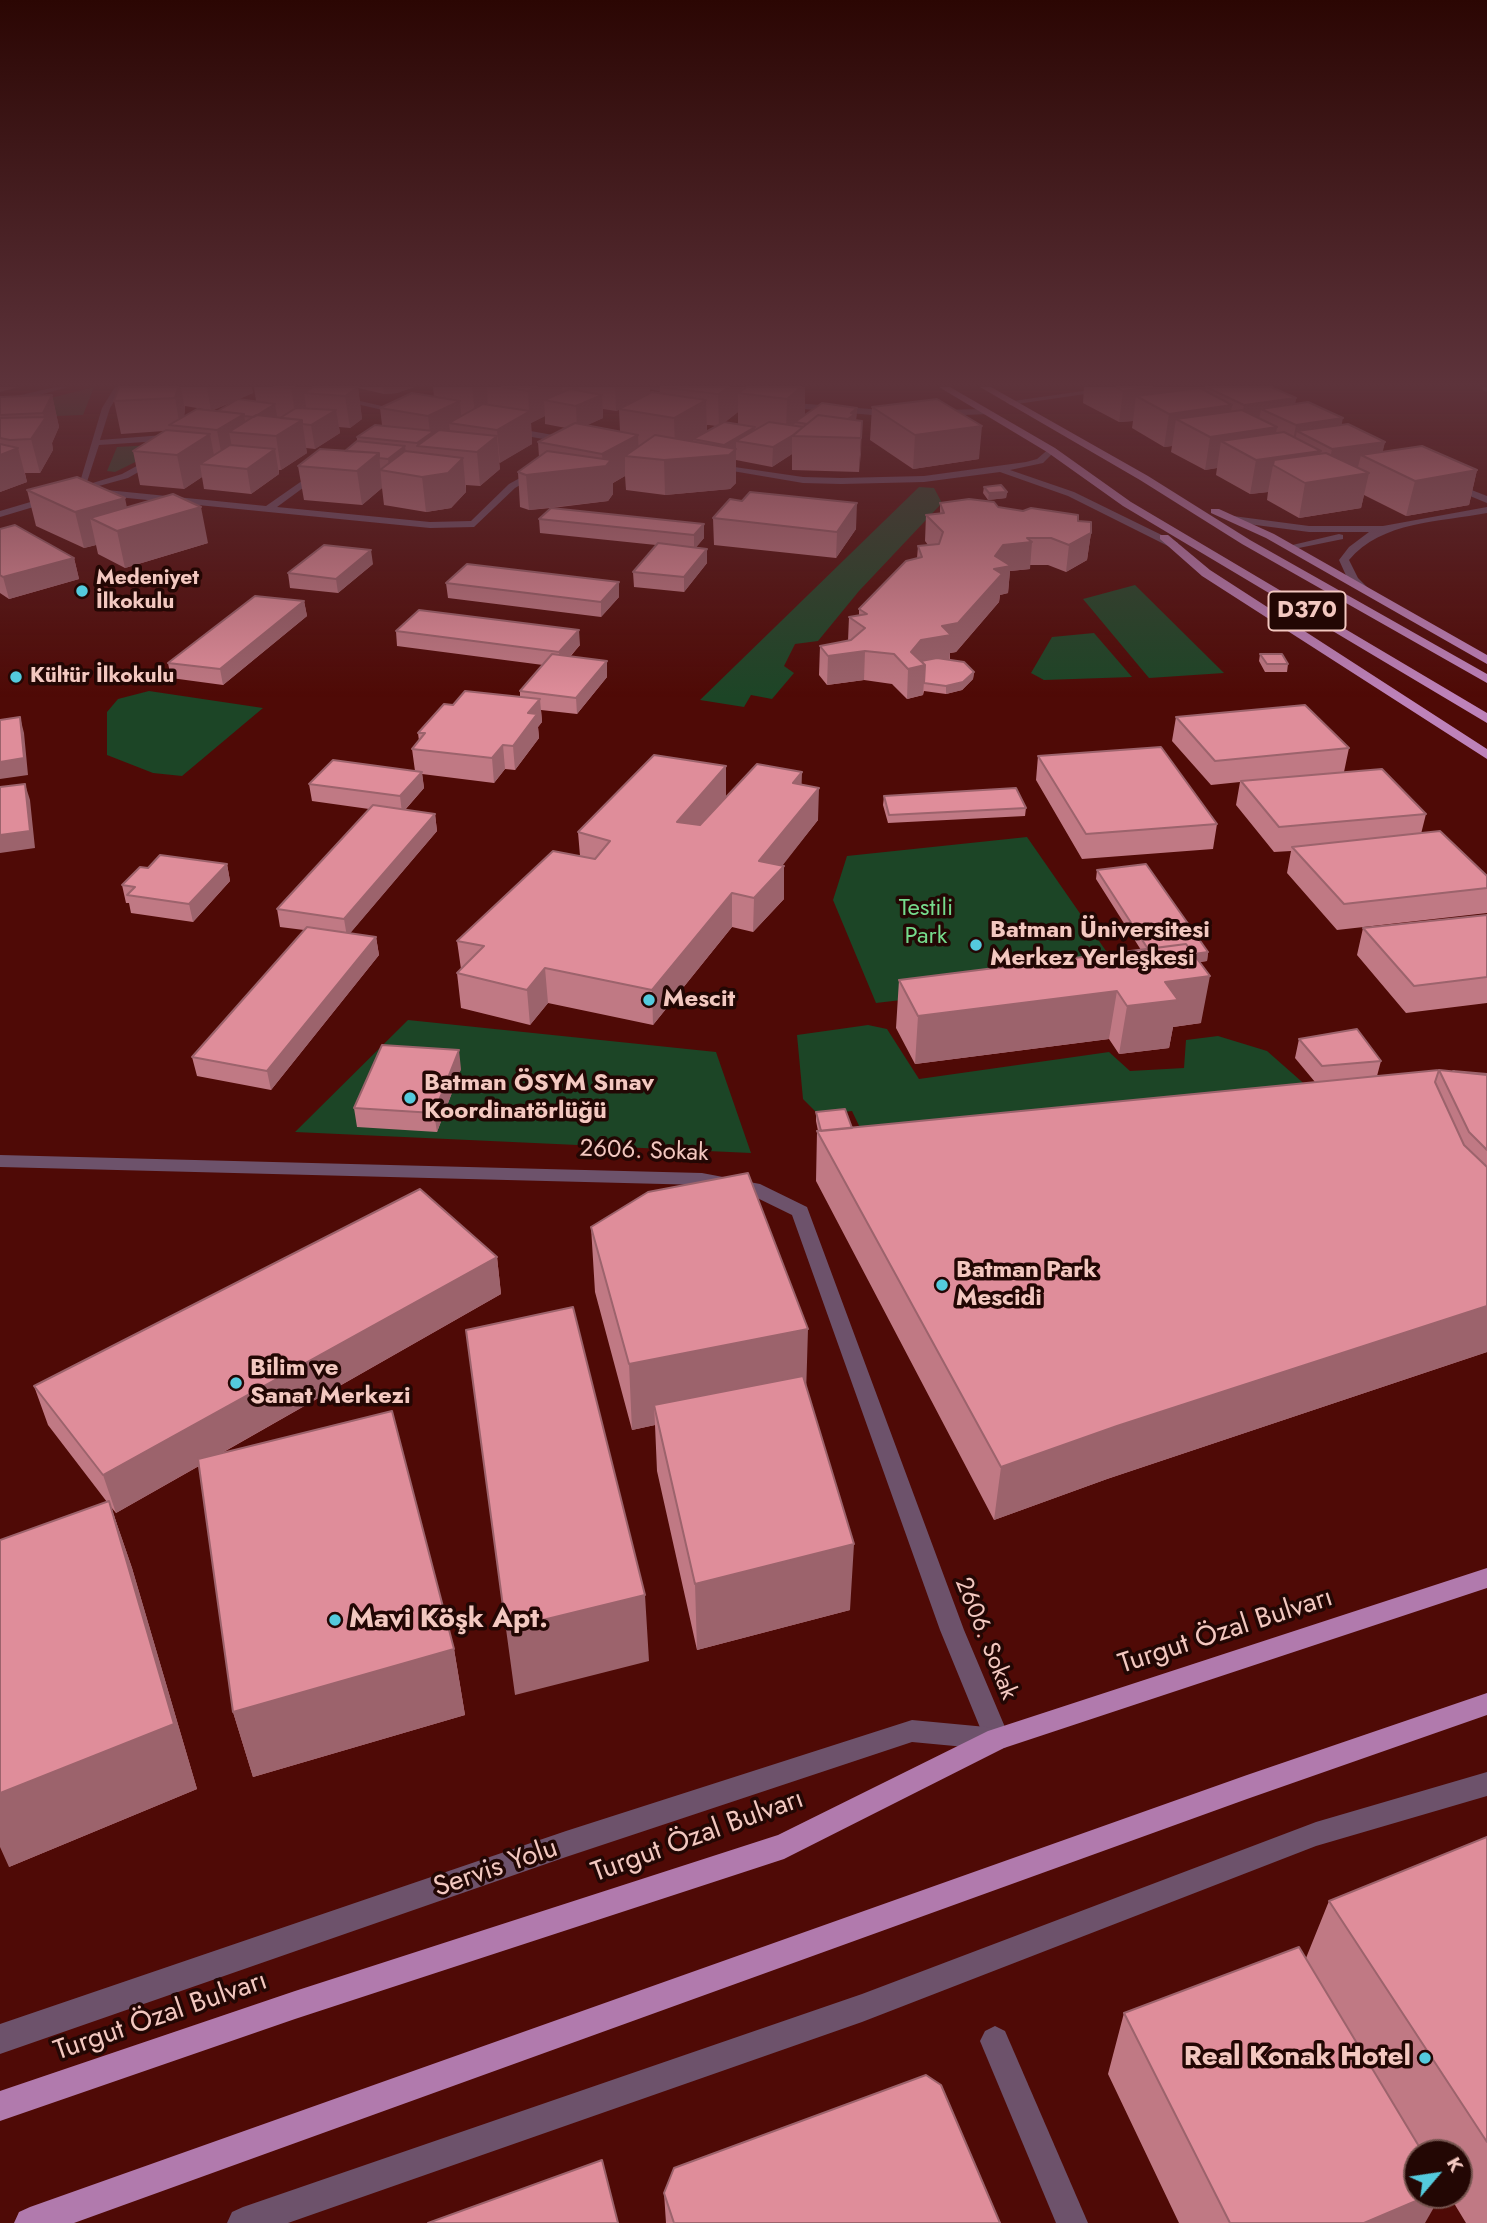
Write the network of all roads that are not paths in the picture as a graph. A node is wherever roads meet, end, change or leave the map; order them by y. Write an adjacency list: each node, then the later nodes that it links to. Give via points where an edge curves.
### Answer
1 (78, 491): 14 (street)
2 (87, 491): 12 (street)
3 (294, 491): 12 (street)
4 (507, 491): 12 (street, via 474,524 430,525)
5 (1061, 491): 17 (street)
6 (1108, 491): 11 (highway, D370)
7 (1164, 491): 21 (highway, D370)
8 (1172, 491): 15 (highway)
9 (1466, 491): 10 (street)
10 (1487, 500)
11 (1126, 504): 17 (highway); 22 (highway, D370)
12 (268, 509)
13 (1487, 510): 16 (street)
14 (0, 514)
15 (1233, 519): 16 (street, via 1309,529); 18 (highway)
16 (1383, 529): 18 (street); 19 (street, via 1344,560 1353,580)
17 (1174, 545): 23 (highway, via 1206,573)
18 (1289, 547): 19 (highway)
19 (1367, 591): 20 (highway)
20 (1487, 660)
21 (1487, 678)
22 (1487, 719)
23 (1487, 755)
24 (0, 1161): 27 (street, 2606. Sokak, via 702,1179 738,1182 770,1193 800,1211 947,1617)
25 (1487, 1578): 27 (main road, Turgut Özal Bulvarı)
26 (1487, 1704): 33 (main road)
27 (997, 1739): 29 (street, Servis Yolu, via 912,1731 566,1844); 31 (main road, Turgut Özal Bulvarı, via 784,1846)
28 (1487, 1784): 32 (street, via 1316,1834 862,2008)
29 (0, 2039)
30 (995, 2041): 34 (street)
31 (0, 2106)
32 (257, 2220)
33 (30, 2223)
34 (1072, 2223)

